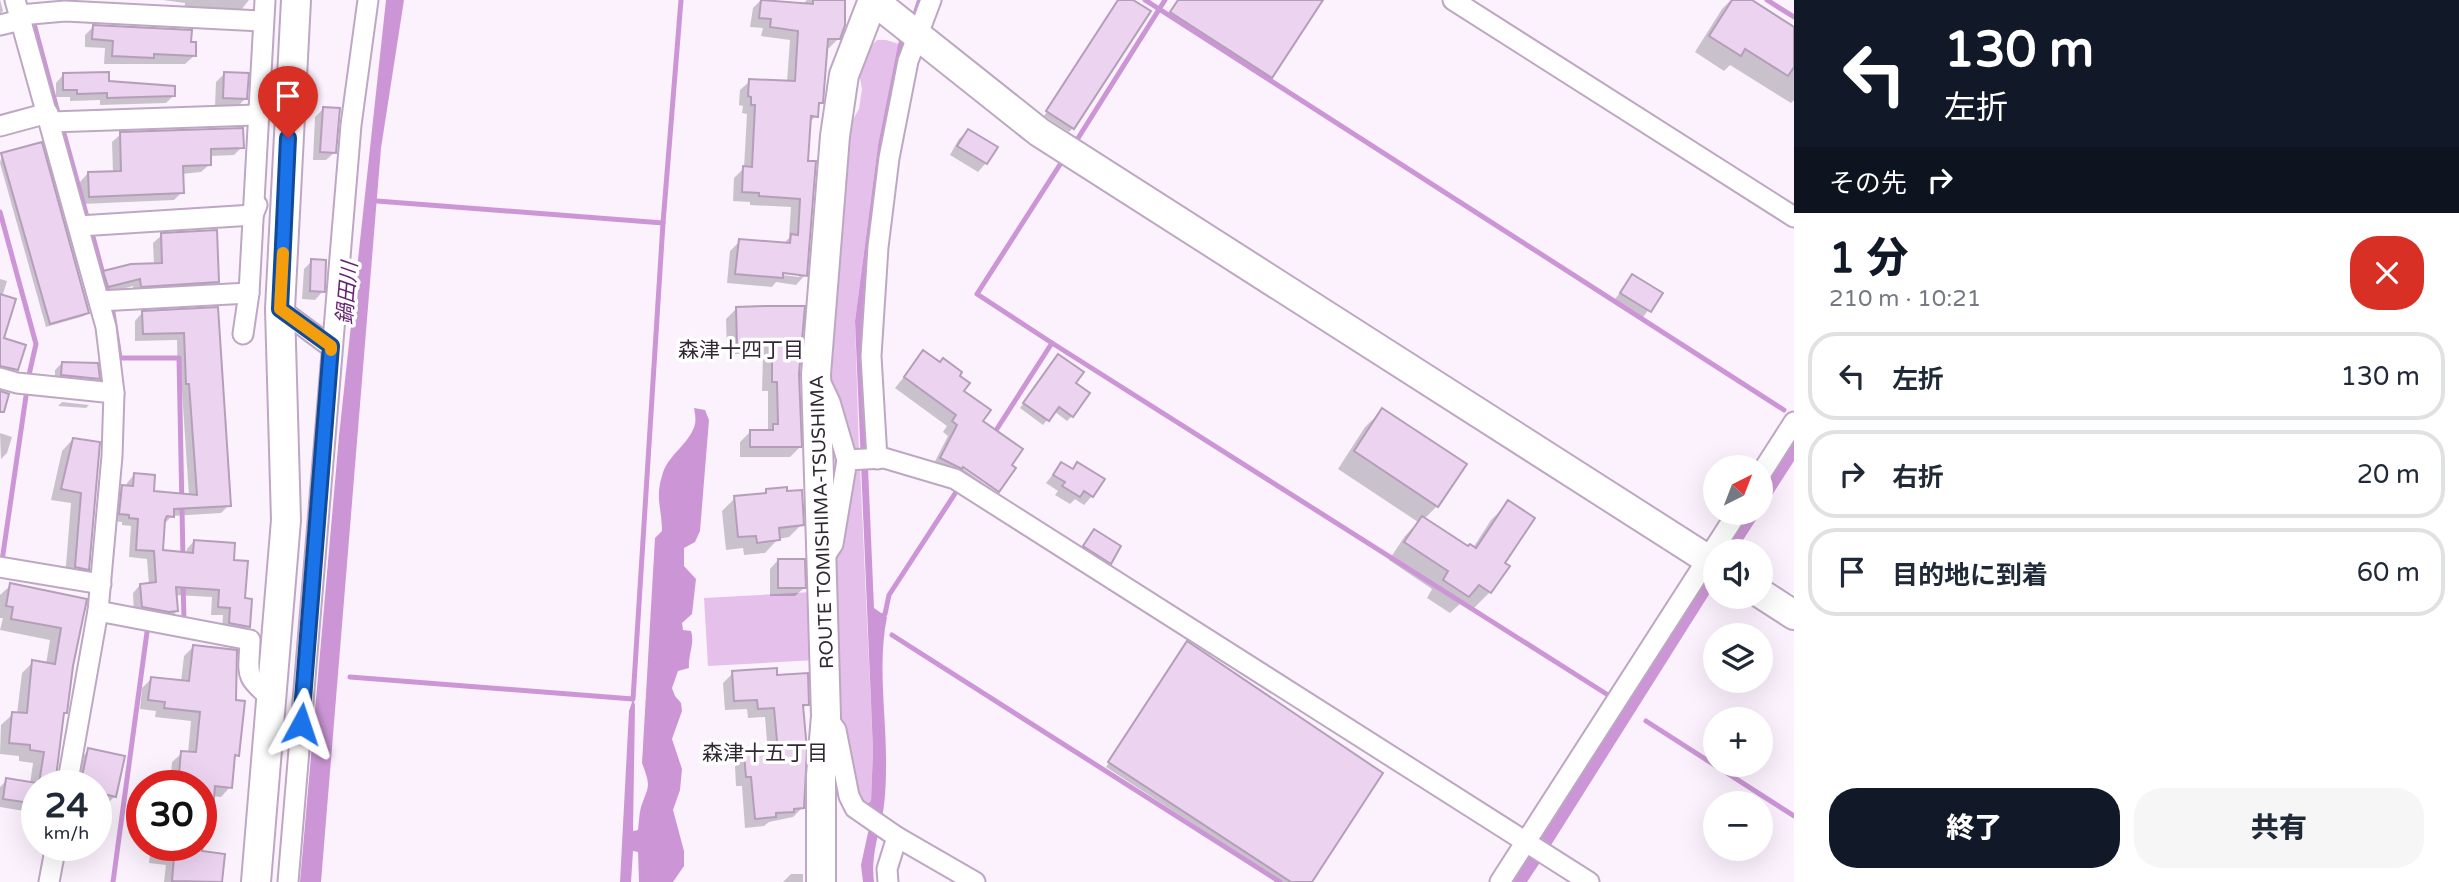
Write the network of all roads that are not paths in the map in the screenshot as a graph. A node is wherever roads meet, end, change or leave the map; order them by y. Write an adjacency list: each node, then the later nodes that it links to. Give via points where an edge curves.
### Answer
1 (265, 0): 8 (street)
2 (296, 0): 12 (street)
3 (368, 0): 22 (street, via 351,125)
4 (873, 0): 10 (street); 23 (street, ROUTE TOMISHIMA-TSUSHIMA, via 842,88)
5 (931, 0): 10 (street)
6 (1453, 0): 16 (street)
7 (19, 12): 8 (street); 9 (street); 13 (street)
8 (264, 21): 11 (street)
9 (0, 25)
10 (911, 31): 28 (street, via 877,260); 29 (street, via 1039,132)
11 (258, 115): 13 (street); 15 (street)
12 (290, 115): 15 (street, via 270,135 263,190); 20 (street)
13 (50, 118): 14 (street); 17 (street)
14 (0, 126)
15 (253, 215): 17 (street); 18 (street)
16 (1794, 217)
17 (79, 226): 19 (street)
18 (249, 293): 19 (street); 21 (street)
19 (99, 301): 25 (street)
20 (280, 309): 22 (street); 37 (street, via 286,520)
21 (243, 334)
22 (331, 346): 46 (street)
23 (816, 374): 28 (street); 30 (street, ROUTE TOMISHIMA-TSUSHIMA)
24 (0, 379): 25 (street)
25 (114, 393): 33 (street)
26 (1794, 422): 27 (street)
27 (1773, 455)
28 (863, 459): 30 (street, via 832,544); 41 (street, via 884,458 955,479)
29 (1703, 557)
30 (821, 561): 38 (street, ROUTE TOMISHIMA-TSUSHIMA)
31 (0, 567): 33 (street)
32 (1703, 575): 41 (street)
33 (101, 584): 35 (street)
34 (1773, 601): 36 (street)
35 (98, 611): 37 (street, via 250,640 249,677); 39 (street)
36 (1794, 615)
37 (271, 698): 45 (street)
38 (826, 716): 40 (street, via 836,730 855,808); 43 (street, ROUTE TOMISHIMA-TSUSHIMA, via 821,776)
39 (69, 770)
40 (889, 832): 47 (street); 48 (street)
41 (1535, 847): 49 (street); 50 (street)
42 (53, 861): 44 (street)
43 (828, 881)
44 (49, 882)
45 (257, 882)
46 (288, 882)
47 (888, 882)
48 (975, 882)
49 (1500, 882)
50 (1589, 882)

